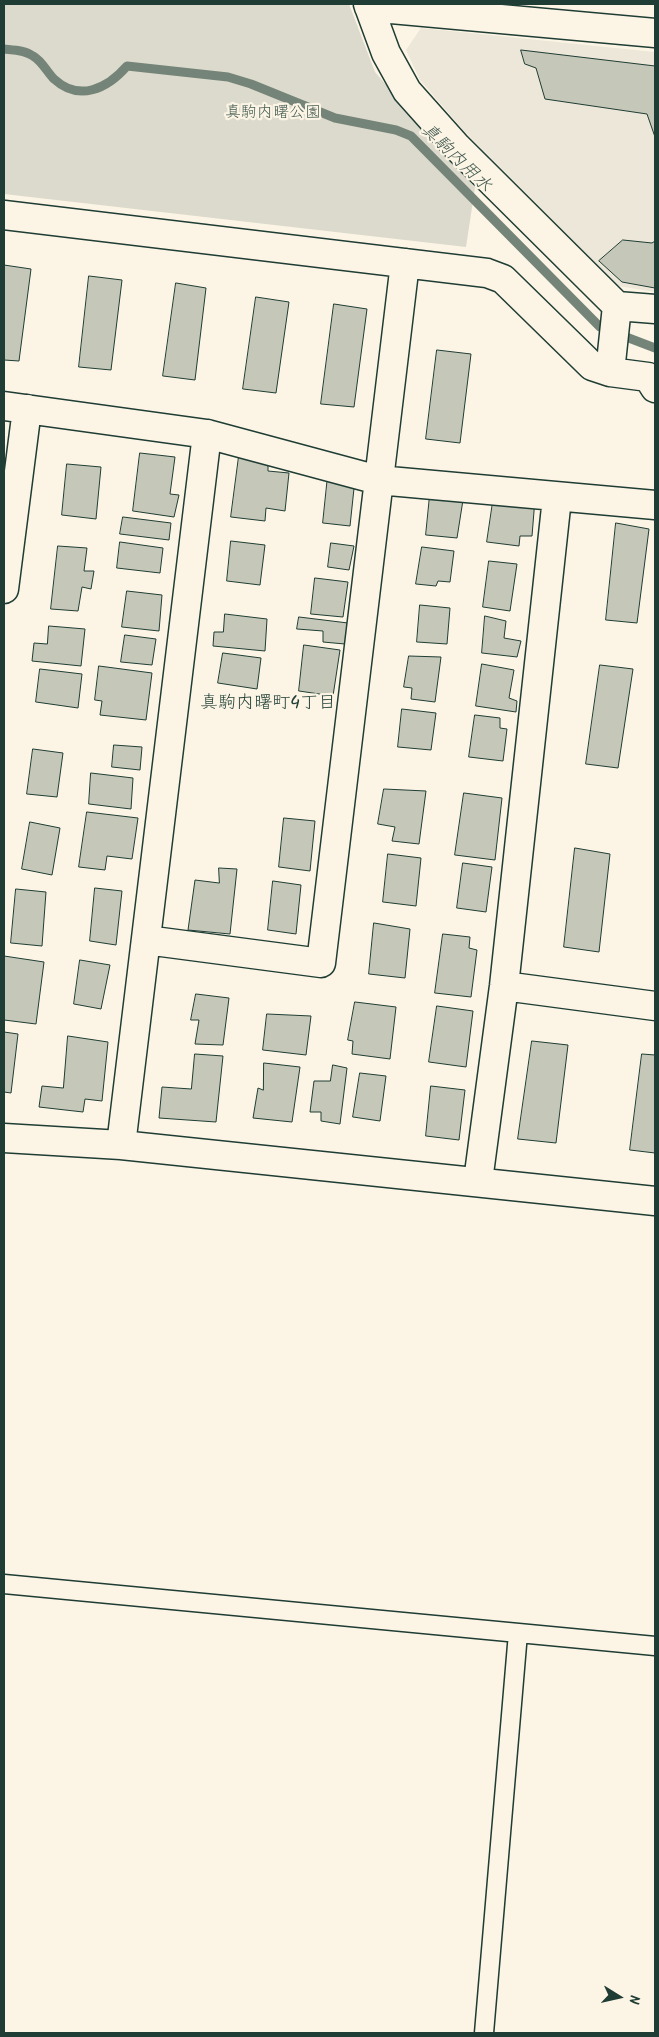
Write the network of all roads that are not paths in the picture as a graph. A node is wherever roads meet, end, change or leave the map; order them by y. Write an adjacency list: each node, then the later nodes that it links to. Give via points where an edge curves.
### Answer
1 (369, 5): 2 (street); 6 (street, via 386,54 407,91 457,147)
2 (525, 12): 3 (street)
3 (655, 33)
4 (4, 215): 5 (street)
5 (405, 263): 8 (street, via 487,273 503,279 592,366); 12 (street)
6 (617, 306): 7 (street); 8 (street)
7 (655, 309)
8 (610, 372): 9 (street, via 648,377)
9 (655, 388)
10 (15, 407): 11 (street); 15 (street)
11 (207, 434): 12 (street); 16 (street)
12 (378, 480): 13 (street); 16 (street, via 321,963)
13 (557, 498): 14 (street); 17 (street)
14 (655, 506)
15 (4, 589)
16 (146, 940): 20 (street)
17 (504, 986): 18 (street); 21 (street)
18 (655, 1006)
19 (4, 1138): 20 (street)
20 (121, 1145): 21 (street)
21 (478, 1181): 22 (street)
22 (655, 1201)
23 (4, 1584): 24 (lane)
24 (518, 1633): 25 (lane); 26 (lane)
25 (655, 1646)
26 (484, 2033)

